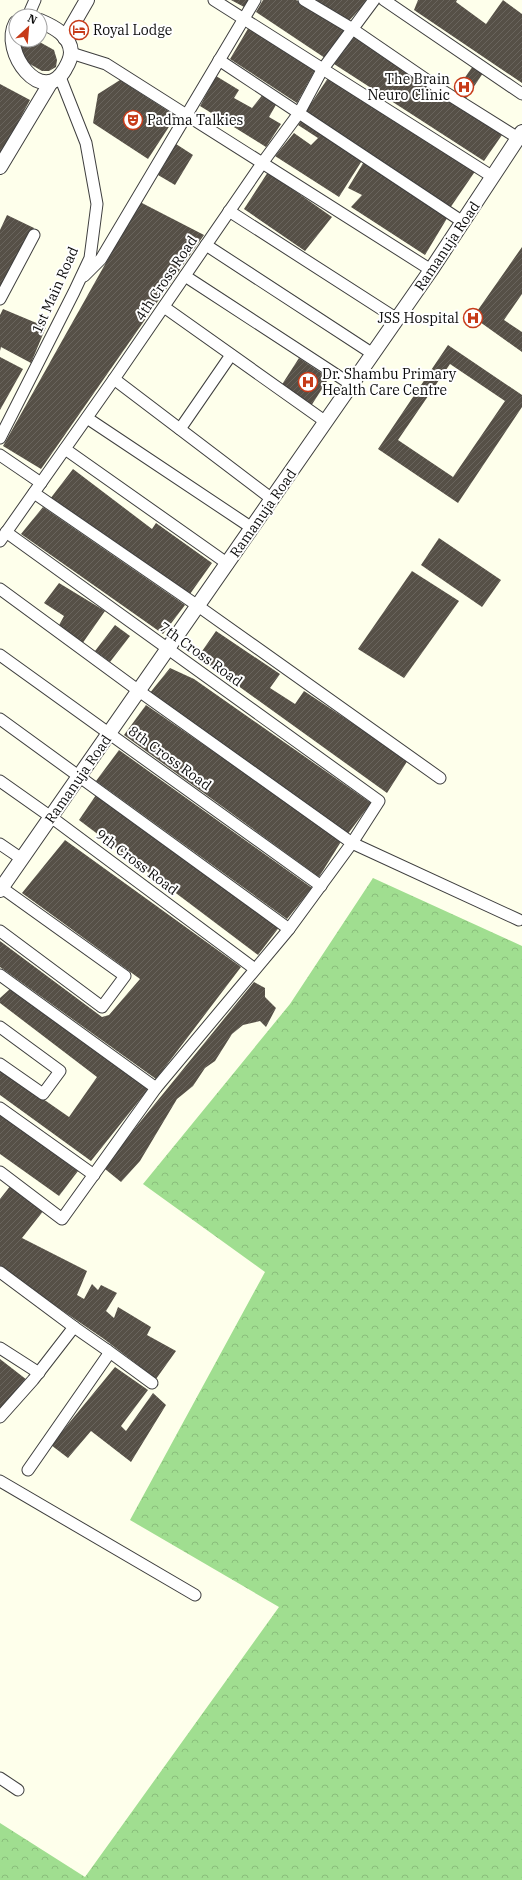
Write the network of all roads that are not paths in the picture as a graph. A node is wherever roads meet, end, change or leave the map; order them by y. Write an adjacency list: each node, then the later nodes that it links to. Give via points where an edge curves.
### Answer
1 (87, 0): 11 (street)
2 (214, 0): 7 (street)
3 (255, 0): 7 (street)
4 (304, 0): 9 (street)
5 (374, 0): 9 (street, 4th Cross Road)
6 (384, 0): 17 (street)
7 (244, 19): 14 (street); 15 (street)
8 (48, 24): 11 (street)
9 (351, 28): 15 (street, 4th Cross Road); 20 (street, via 443,91)
10 (8, 30): 12 (street)
11 (66, 38): 13 (street)
12 (1, 44): 16 (street, via 3,55 11,68 39,83)
13 (71, 52): 16 (street, via 68,62); 19 (street, via 106,64)
14 (219, 60): 18 (street); 19 (street)
15 (322, 70): 18 (street, 4th Cross Road); 23 (street)
16 (55, 80): 22 (street); 30 (street, 1st Main Road, via 86,143 97,204 90,258)
17 (522, 94)
18 (299, 113): 21 (street, 4th Cross Road); 25 (street)
19 (186, 114): 21 (street); 30 (street, via 102,259)
20 (520, 135): 23 (street, Ramanuja Road)
21 (263, 162): 24 (street, 4th Cross Road); 28 (street)
22 (0, 167)
23 (493, 177): 25 (street, Ramanuja Road)
24 (229, 211): 27 (street, 4th Cross Road); 33 (street)
25 (463, 222): 28 (street, Ramanuja Road)
26 (34, 236): 31 (street)
27 (206, 245): 29 (street, 4th Cross Road); 34 (street)
28 (431, 270): 33 (street, Ramanuja Road)
29 (185, 276): 32 (street, 4th Cross Road); 37 (street)
30 (78, 282): 41 (street, 1st Main Road)
31 (0, 299)
32 (164, 307): 35 (street); 36 (street, 4th Cross Road)
33 (397, 319): 34 (street, Ramanuja Road)
34 (373, 354): 37 (street, Ramanuja Road)
35 (231, 355): 39 (street); 40 (street)
36 (114, 379): 38 (street, 4th Cross Road); 40 (street)
37 (352, 385): 39 (street, Ramanuja Road)
38 (87, 418): 42 (street, 4th Cross Road); 47 (street)
39 (326, 422): 46 (street, Ramanuja Road)
40 (180, 429): 46 (street)
41 (0, 438)
42 (65, 449): 44 (street, 4th Cross Road); 49 (street)
43 (0, 455): 44 (street)
44 (41, 483): 45 (street, 4th Cross Road)
45 (34, 492): 48 (street, 4th Cross Road); 51 (street)
46 (272, 499): 47 (street, Ramanuja Road)
47 (252, 528): 49 (street, Ramanuja Road)
48 (3, 536): 52 (street, 7th Cross Road)
49 (228, 564): 51 (street, Ramanuja Road)
50 (0, 589): 54 (street)
51 (198, 606): 52 (street, Ramanuja Road); 58 (street)
52 (168, 649): 54 (street, Ramanuja Road); 61 (street, 7th Cross Road, via 379,801)
53 (0, 655): 56 (street, 8th Cross Road)
54 (139, 691): 56 (street, Ramanuja Road); 61 (street)
55 (0, 719): 57 (street)
56 (110, 732): 57 (street, Ramanuja Road); 64 (street, 8th Cross Road)
57 (79, 776): 60 (street, Ramanuja Road); 67 (street)
58 (440, 778)
59 (0, 781): 60 (street, 9th Cross Road)
60 (51, 817): 63 (street, Ramanuja Road); 69 (street, 9th Cross Road)
61 (352, 843): 64 (street); 66 (street)
62 (0, 844): 63 (street)
63 (22, 859): 65 (street, Ramanuja Road)
64 (321, 886): 67 (street)
65 (1, 889): 68 (street, via 125,976 102,1007)
66 (519, 920)
67 (290, 929): 69 (street)
68 (0, 931)
69 (255, 969): 73 (street)
70 (0, 975): 73 (street)
71 (0, 1027): 72 (street, via 60,1071 43,1094)
72 (0, 1064)
73 (156, 1088): 76 (street)
74 (0, 1108): 76 (street)
75 (1, 1174): 76 (street, via 62,1219)
76 (94, 1175)
77 (0, 1272): 78 (street)
78 (74, 1327): 80 (street); 81 (street)
79 (0, 1348): 81 (street)
80 (107, 1350): 82 (street); 84 (street, via 108,1355)
81 (39, 1373): 83 (street)
82 (152, 1383)
83 (0, 1417)
84 (28, 1470)
85 (0, 1482): 86 (street)
86 (195, 1595)
87 (0, 1778): 88 (street)
88 (18, 1790)

